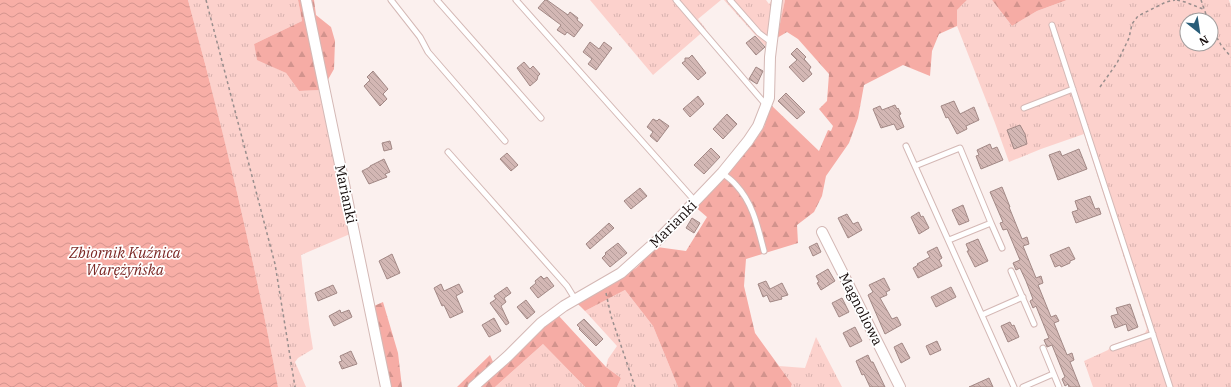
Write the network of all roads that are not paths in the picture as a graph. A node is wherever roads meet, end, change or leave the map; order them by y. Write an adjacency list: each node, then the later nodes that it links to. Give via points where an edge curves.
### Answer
1 (306, 0): 34 (street, Marianki)
2 (391, 0): 14 (lane, via 420,37 431,56)
3 (437, 0): 13 (lane)
4 (516, 0): 19 (lane)
5 (676, 0): 11 (lane)
6 (730, 0): 9 (lane, via 759,33)
7 (776, 1): 9 (street, Marianki)
8 (1052, 25): 10 (lane)
9 (772, 42): 11 (street, Marianki, via 769,98)
10 (1073, 89): 12 (lane); 30 (lane)
11 (766, 106): 18 (street, Marianki, via 758,126)
12 (1024, 108)
13 (541, 118)
14 (505, 141)
15 (906, 146): 17 (lane)
16 (448, 152): 27 (lane, via 567,286)
17 (915, 166): 20 (lane, via 960,148); 22 (lane)
18 (722, 173): 19 (street, Marianki); 24 (lane, via 737,185 750,205)
19 (695, 201): 27 (street, Marianki, via 660,238 621,273)
20 (991, 222): 22 (lane); 23 (lane)
21 (822, 232): 36 (street, Magnoliowa)
22 (949, 240): 28 (lane)
23 (1002, 248)
24 (764, 251)
25 (1011, 271): 26 (lane)
26 (1022, 297): 28 (lane); 29 (lane)
27 (575, 299): 35 (street, Marianki, via 541,323)
28 (982, 315): 37 (lane)
29 (1034, 324)
30 (1152, 334): 32 (lane); 40 (lane)
31 (1043, 348): 33 (lane)
32 (1113, 348)
33 (1053, 374): 38 (lane); 39 (lane)
34 (386, 387)
35 (473, 387)
36 (900, 387)
37 (1014, 387)
38 (1022, 387)
39 (1059, 387)
40 (1170, 387)

